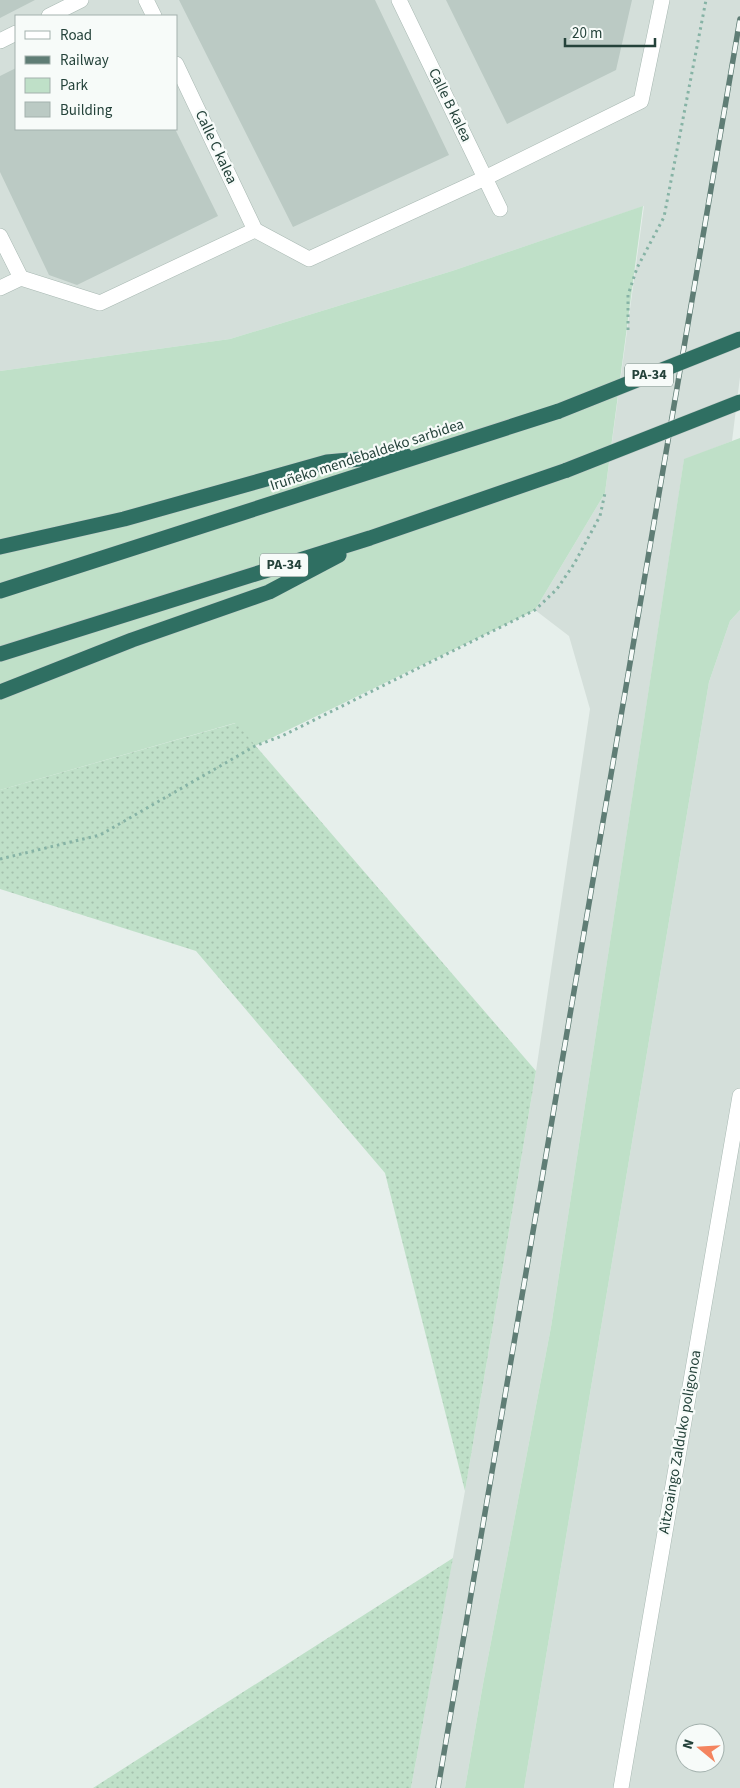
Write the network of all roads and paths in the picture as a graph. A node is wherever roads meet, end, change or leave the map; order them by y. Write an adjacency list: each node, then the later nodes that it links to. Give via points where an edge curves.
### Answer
1 (81, 0): 6 (street)
2 (146, 0): 7 (street)
3 (399, 0): 11 (street, Calle B kalea)
4 (662, 0): 11 (street, via 641,100)
5 (706, 0): 17 (path, via 664,217 628,295)
6 (51, 15)
7 (154, 15)
8 (15, 34): 9 (street)
9 (0, 41)
10 (178, 68): 13 (street, Calle C kalea)
11 (485, 178): 12 (street, Calle B kalea); 13 (street, via 309,259)
12 (500, 209)
13 (255, 230): 15 (street, via 100,303)
14 (0, 236): 15 (street)
15 (22, 278): 16 (street)
16 (0, 288)
17 (628, 330)
18 (740, 339): 20 (highway, Iruñeko mendebaldeko sarbidea / PA-34, bridge, via 559,411)
19 (740, 402): 22 (highway, PA-34, bridge, via 567,470)
20 (434, 452): 23 (highway, via 327,462 124,519); 24 (highway, Iruñeko mendebaldeko sarbidea / PA-34)
21 (605, 493): 27 (path, via 600,516 574,564 557,590 535,610 256,746 100,835)
22 (370, 538): 25 (highway, PA-34); 26 (highway, via 269,592 132,640)
23 (0, 547)
24 (0, 592)
25 (0, 654)
26 (0, 692)
27 (0, 859)
28 (740, 1096): 29 (street, Aitzoaingo Zalduko poligonoa)
29 (621, 1788)

